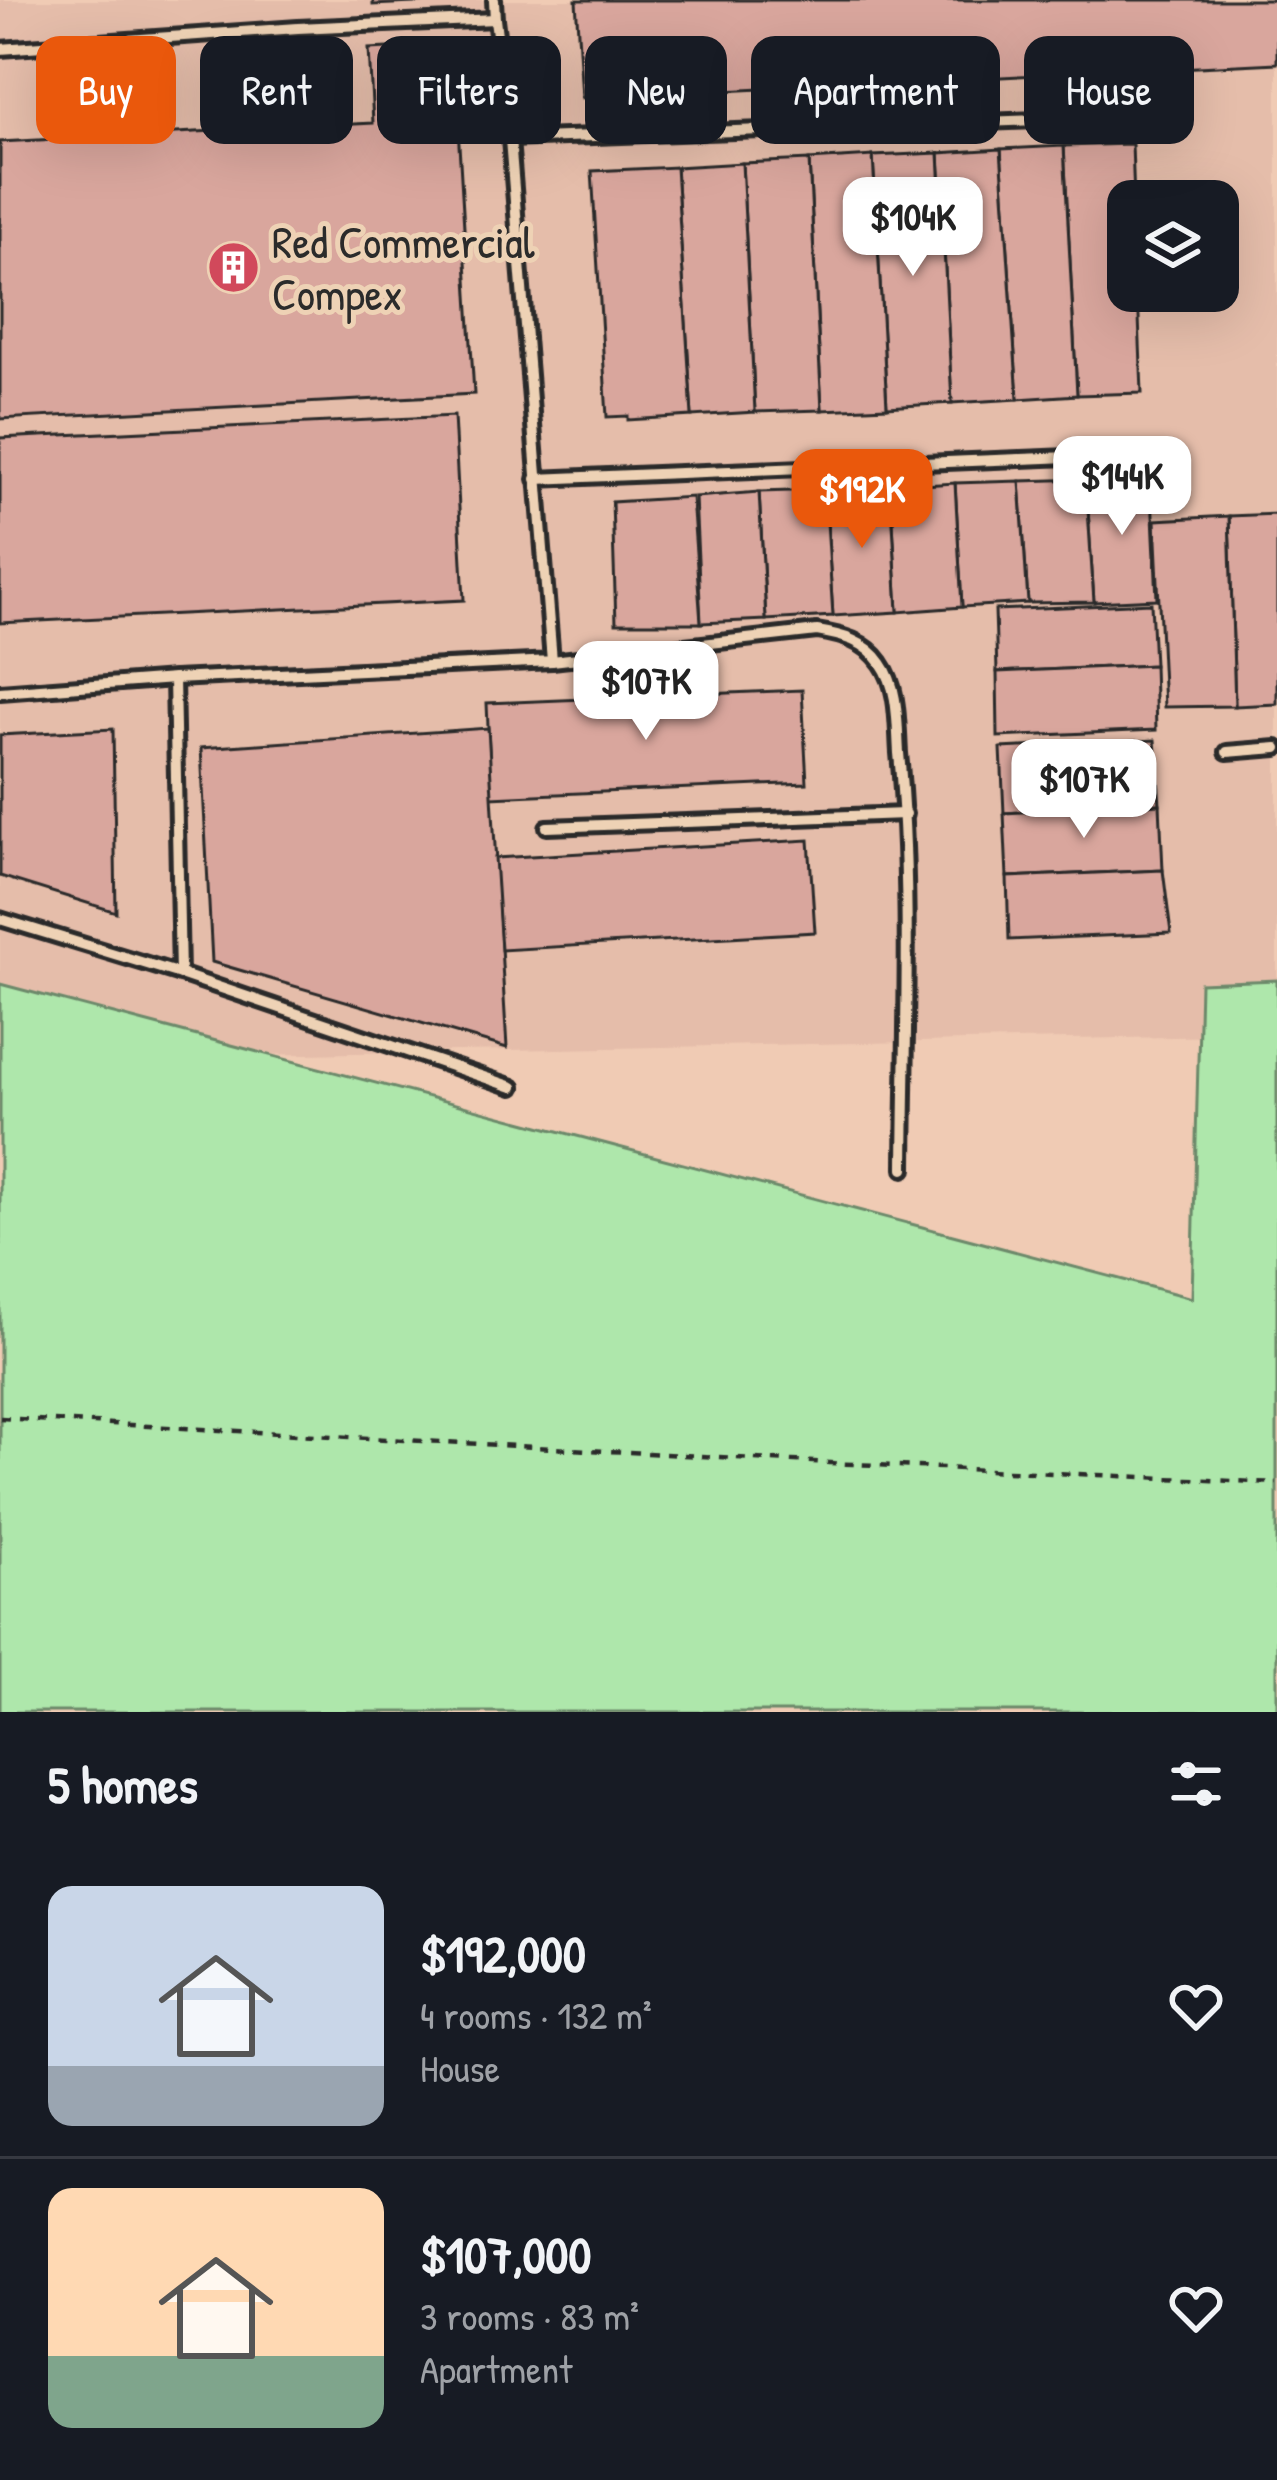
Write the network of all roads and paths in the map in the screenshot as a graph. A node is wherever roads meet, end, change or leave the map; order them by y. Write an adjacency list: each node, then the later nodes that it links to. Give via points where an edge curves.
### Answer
1 (494, 0): 2 (lane)
2 (495, 19): 3 (lane); 4 (lane)
3 (497, 36)
4 (0, 49)
5 (1024, 121): 6 (lane)
6 (561, 137)
7 (510, 144): 9 (lane)
8 (1142, 454): 9 (lane)
9 (536, 479): 10 (lane)
10 (552, 661): 11 (lane); 15 (lane, via 817,631 843,635 882,664 894,692)
11 (174, 680): 12 (lane); 18 (lane)
12 (0, 692)
13 (1277, 748): 14 (lane)
14 (1227, 752)
15 (905, 814): 16 (lane); 20 (lane)
16 (547, 827)
17 (0, 919): 18 (lane)
18 (180, 974): 19 (lane)
19 (513, 1087)
20 (904, 1169)
21 (0, 1418): 22 (path)
22 (1277, 1483)

